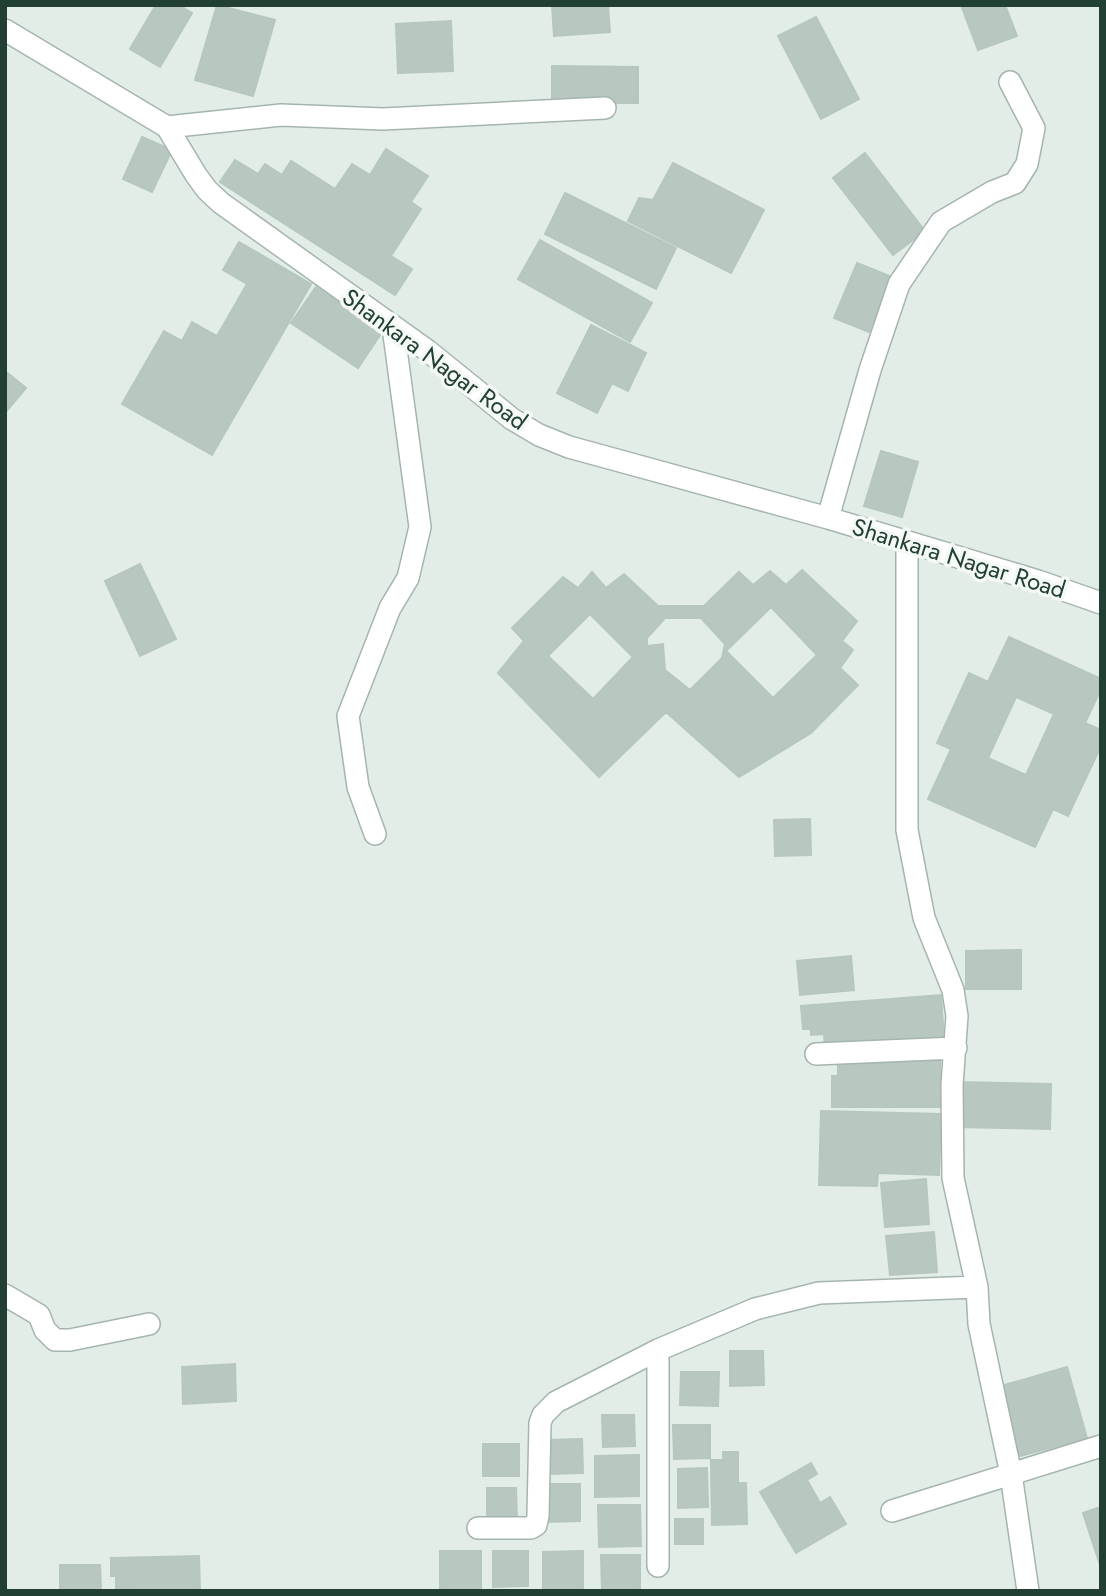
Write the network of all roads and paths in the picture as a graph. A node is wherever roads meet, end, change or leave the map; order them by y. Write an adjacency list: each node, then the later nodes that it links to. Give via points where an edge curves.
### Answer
1 (5, 30): 4 (street, Shankara Nagar Road)
2 (1010, 82): 6 (street, via 1034,128 1027,163 1015,183 940,222 899,284)
3 (605, 108): 4 (street, via 383,119 281,115)
4 (167, 127): 5 (street, Shankara Nagar Road, via 214,196)
5 (393, 327): 6 (street, Shankara Nagar Road, via 539,435); 9 (street, via 420,527 408,578 390,608 348,716 358,787)
6 (828, 518): 7 (street, Shankara Nagar Road)
7 (907, 542): 8 (street, Shankara Nagar Road); 10 (street, via 907,830 924,918 953,989)
8 (1101, 603)
9 (375, 834)
10 (956, 1048): 11 (street); 12 (street, via 953,1178)
11 (816, 1054)
12 (977, 1287): 15 (street, via 819,1293 755,1309); 17 (street, via 979,1324)
13 (5, 1295): 14 (street, via 39,1315 55,1340)
14 (149, 1324)
15 (657, 1350): 19 (street, via 556,1402 543,1415 536,1525); 20 (street)
16 (1101, 1446): 17 (street)
17 (1011, 1474): 18 (street); 21 (street)
18 (892, 1511)
19 (478, 1528)
20 (658, 1566)
21 (1028, 1591)

